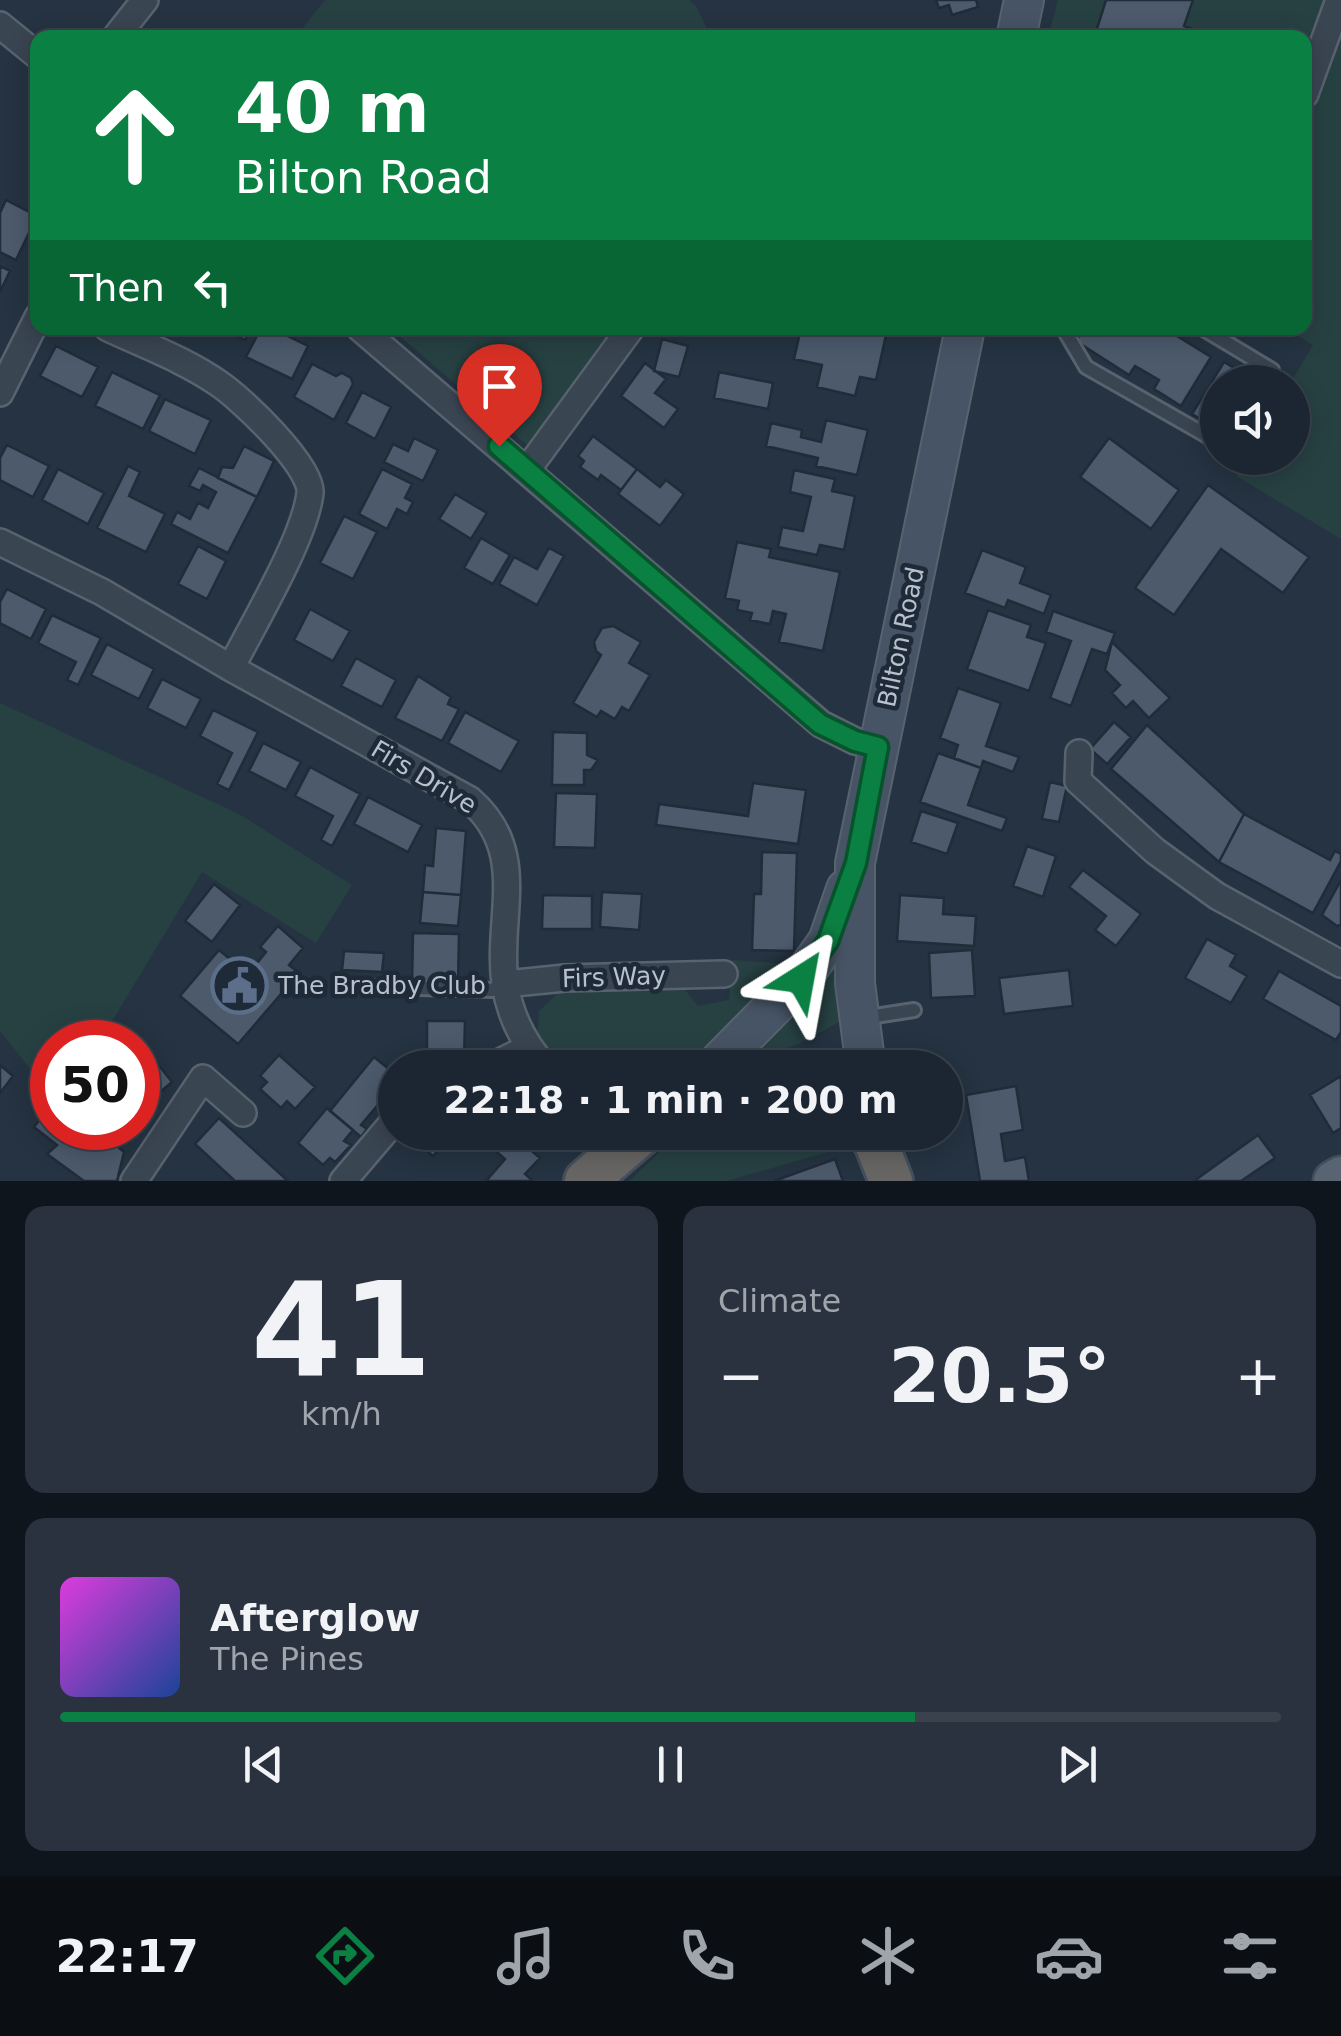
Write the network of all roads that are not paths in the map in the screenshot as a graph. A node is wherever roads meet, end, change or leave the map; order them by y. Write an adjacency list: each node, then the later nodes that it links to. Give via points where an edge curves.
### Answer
1 (145, 0): 5 (street)
2 (1024, 0): 6 (main road)
3 (1339, 0): 8 (street)
4 (0, 24): 7 (street)
5 (121, 30)
6 (1018, 30)
7 (30, 49)
8 (1312, 75)
9 (30, 333): 17 (street)
10 (122, 335): 21 (street, via 238,399 302,467 311,488 304,520)
11 (368, 335): 19 (street)
12 (626, 335): 19 (street)
13 (964, 335): 22 (main road, Bilton Road)
14 (1067, 335): 18 (lane, via 1086,367)
15 (1214, 335): 16 (lane)
16 (1264, 365)
17 (0, 394)
18 (1200, 432)
19 (527, 470): 22 (street, via 820,724)
20 (0, 542): 21 (street, Firs Drive)
21 (231, 668): 27 (street, Firs Drive, via 490,817 505,855)
22 (878, 747): 24 (main road, Bilton Road)
23 (1079, 752): 25 (street, via 1078,780 1154,852)
24 (856, 863): 30 (main road, Bilton Road); 33 (main road, via 828,941 801,979)
25 (1341, 964)
26 (724, 974): 27 (street, Firs Way)
27 (505, 984): 28 (lane, via 492,990); 31 (street, Firs Drive)
28 (343, 986)
29 (914, 1010): 30 (lane)
30 (860, 1018): 34 (main road, Bilton Road)
31 (528, 1048): 32 (street)
32 (524, 1050)
33 (731, 1050)
34 (864, 1050)
35 (243, 1113): 39 (street, via 204,1078)
36 (378, 1140): 40 (street)
37 (613, 1150): 41 (highway)
38 (1341, 1176): 42 (main road)
39 (134, 1181)
40 (344, 1181)
41 (586, 1181)
42 (1334, 1181)

